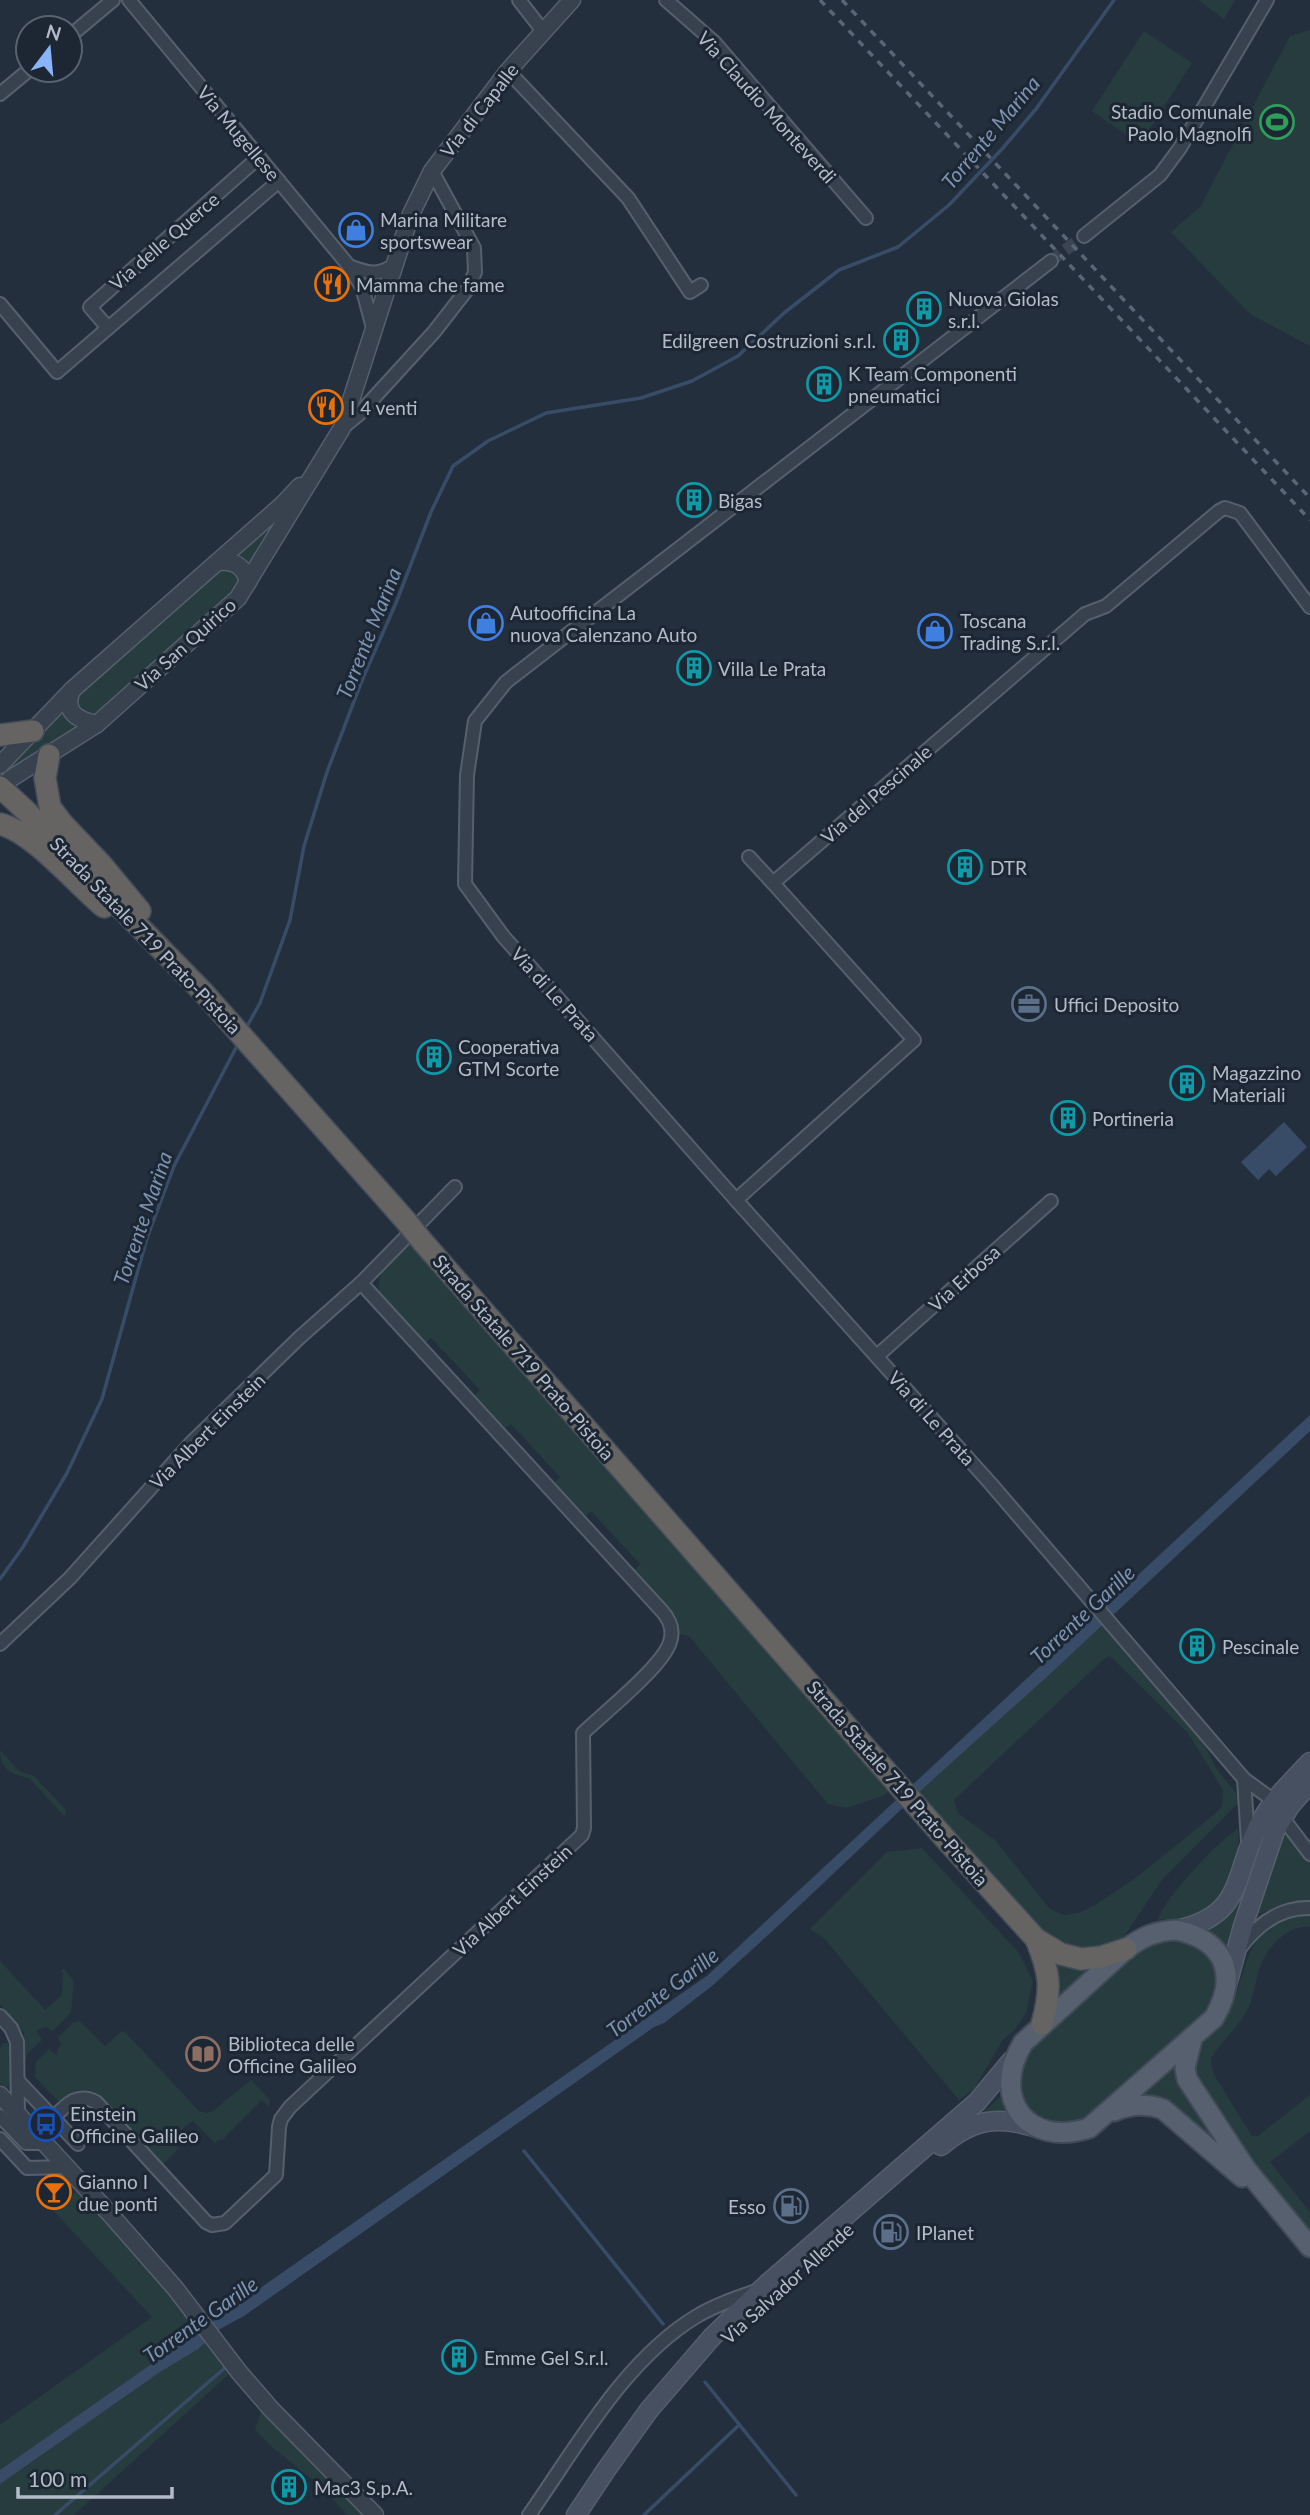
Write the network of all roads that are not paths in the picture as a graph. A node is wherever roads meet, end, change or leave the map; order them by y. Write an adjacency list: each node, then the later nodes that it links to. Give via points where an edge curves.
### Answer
1 (113, 0): 7 (street)
2 (129, 0): 12 (street, Via Mugellese)
3 (519, 0): 8 (street)
4 (572, 0): 8 (street, Via di Capalle)
5 (666, 0): 15 (street, Via Claudio Monteverdi, via 714,42)
6 (1267, 0): 16 (street, via 1160,175)
7 (84, 24)
8 (543, 31): 9 (street, Via di Capalle)
9 (508, 71): 13 (street, Via di Capalle); 21 (street, via 628,198 690,292)
10 (14, 82): 11 (street)
11 (0, 94)
12 (259, 157): 14 (street, Via Mugellese); 25 (street, Via delle Querce, via 90,307)
13 (432, 171): 18 (street, Via San Quirico, via 411,214); 27 (street, Via di Capalle, via 474,248 475,272 469,287 425,342)
14 (279, 181): 19 (street, Via Mugellese); 25 (street, Via delle Querce)
15 (866, 218)
16 (1084, 236)
17 (1051, 261): 43 (street, Via di Le Prata, via 506,682 475,721 467,775 465,884 494,925)
18 (396, 264): 20 (street); 23 (street, Via San Quirico)
19 (349, 266): 20 (street, Via Mugellese); 22 (street, Via Mugellese)
20 (369, 274): 23 (street, Via Mugellese)
21 (701, 285)
22 (362, 287): 23 (street); 26 (street, Via Mugellese)
23 (387, 290): 26 (street, Via San Quirico)
24 (0, 304): 25 (street, Via delle Querce, via 57,372)
25 (108, 328)
26 (374, 332): 27 (street, Via San Quirico)
27 (342, 428): 28 (street, Via San Quirico)
28 (316, 469): 29 (street, Via San Quirico); 30 (street, Via San Quirico)
29 (218, 562): 30 (street, via 241,568); 32 (street, Via San Quirico)
30 (248, 582): 33 (street, Via San Quirico, via 238,598)
31 (1310, 607): 40 (street, Via del Pescinale, via 1240,513 1228,508 1219,511 1106,606 1085,614)
32 (72, 690): 33 (street, via 71,712); 34 (street, Via San Quirico)
33 (97, 724): 36 (street, Via San Quirico)
34 (33, 731): 35 (highway); 37 (street, Via San Quirico)
35 (0, 734)
36 (49, 755): 37 (street, Via San Quirico); 41 (highway, via 45,778 50,807 102,864)
37 (3, 777): 41 (highway, Strada Statale 719 Prato-Pistoia, via 26,811)
38 (0, 824): 41 (highway, via 31,839 78,886)
39 (750, 857): 40 (street)
40 (773, 883): 43 (street, via 914,1041)
41 (201, 990): 56 (highway, Strada Statale 719 Prato-Pistoia, bridge)
42 (455, 1187): 45 (street, Via Albert Einstein)
43 (736, 1200): 46 (street, Via di Le Prata)
44 (1051, 1201): 46 (street, Via Erbosa)
45 (361, 1283): 47 (street, Via Albert Einstein, via 191,1443 70,1578); 70 (street, Via Albert Einstein, via 668,1618 670,1642 662,1659 583,1733 582,1835 290,2107 279,2127 276,2175 225,2223 206,2222 96,2102 76,2099)
46 (877, 1356): 49 (street, Via di Le Prata)
47 (0, 1644)
48 (1310, 1762): 51 (main road)
49 (1244, 1779): 51 (street, Via di Le Prata); 52 (street)
50 (1310, 1783): 51 (main road)
51 (1278, 1809): 52 (main road, Via Salvador Allende, via 1260,1822); 53 (street, Via di Le Prata); 58 (main road, Via Salvador Allende)
52 (1248, 1853): 55 (main road, Via Salvador Allende, via 1223,1908 1204,1922)
53 (1310, 1854)
54 (1309, 1907): 58 (street, via 1266,1921)
55 (1176, 1930): 57 (main road, Via Salvador Allende, via 1150,1934); 59 (main road, via 1194,1933 1219,1953)
56 (1036, 1939): 57 (highway, via 1061,1954 1081,1959); 61 (highway, via 1048,1967 1049,1993)
57 (1126, 1949): 61 (main road, Via Salvador Allende)
58 (1234, 1957): 59 (main road, Via Salvador Allende)
59 (1227, 1986): 63 (main road, Via Salvador Allende, via 1214,2018)
60 (1, 2016): 62 (street); 65 (street, via 17,2042)
61 (1042, 2024): 64 (main road, Via Salvador Allende)
62 (0, 2032)
63 (1192, 2038): 68 (main road, Via Salvador Allende); 76 (main road, via 1187,2079)
64 (1012, 2060): 71 (main road, via 1012,2100); 78 (main road, Via Salvador Allende, via 977,2102)
65 (18, 2081): 67 (street); 70 (street)
66 (0, 2095): 67 (street)
67 (18, 2114): 73 (street)
68 (1107, 2114): 71 (main road, Via Salvador Allende, via 1071,2134); 76 (main road, via 1136,2104 1163,2109)
69 (0, 2116): 73 (street, via 26,2143)
70 (53, 2118): 74 (street)
71 (1034, 2127): 82 (main road, Via Salvador Allende, via 1014,2120 982,2122 946,2142 907,2174 713,2350 656,2417)
72 (0, 2139): 75 (street, via 27,2168)
73 (45, 2143): 75 (street)
74 (78, 2144)
75 (67, 2167): 79 (street, via 175,2288 271,2409)
76 (1273, 2204): 77 (main road)
77 (1310, 2247)
78 (760, 2290): 80 (street, Via Salvador Allende, via 697,2316 643,2360 621,2384); 81 (main road, Via Salvador Allende, via 666,2389)
79 (375, 2515)
80 (529, 2515)
81 (576, 2515)
82 (588, 2515)

